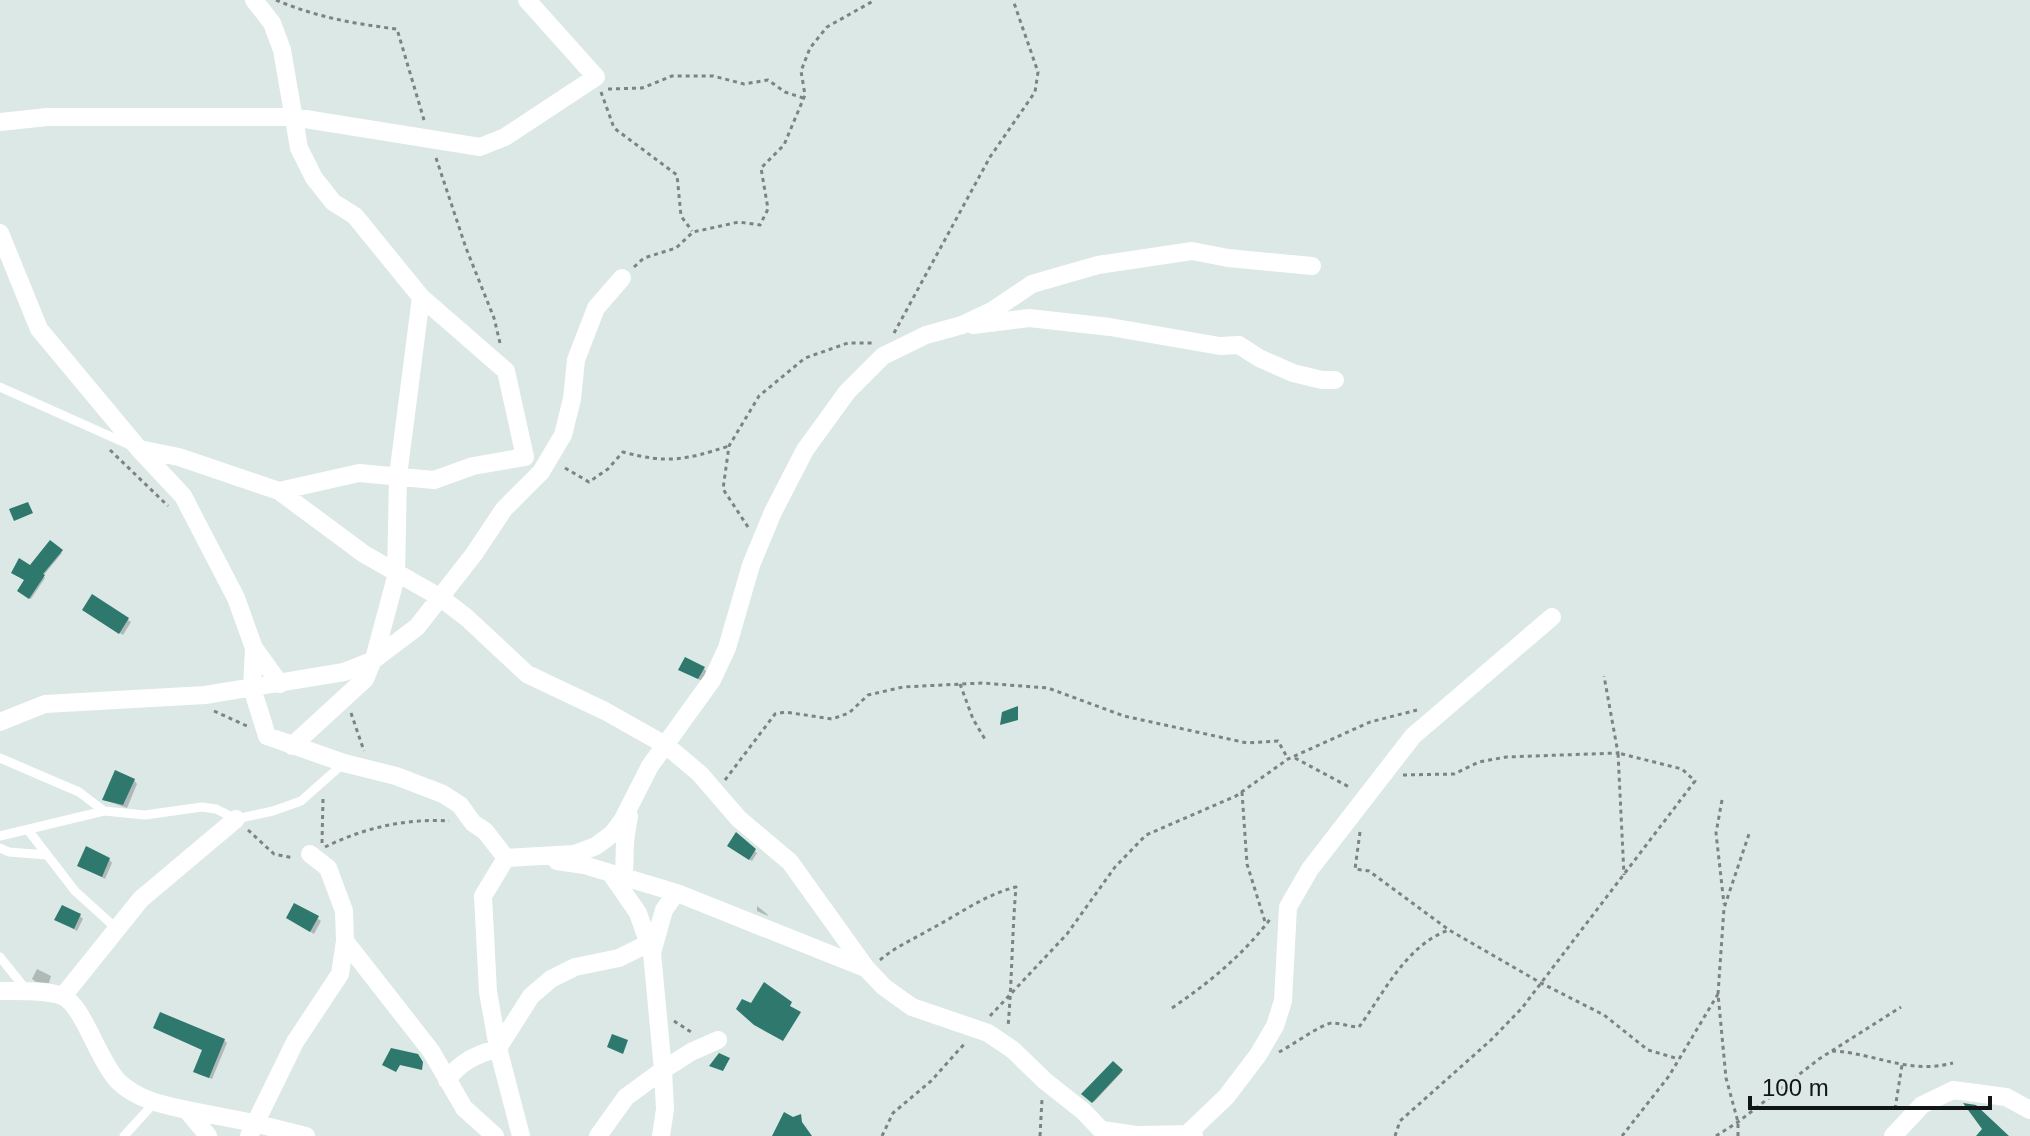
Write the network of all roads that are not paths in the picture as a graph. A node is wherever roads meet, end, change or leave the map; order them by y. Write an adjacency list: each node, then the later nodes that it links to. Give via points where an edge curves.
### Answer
1 (254, 0): 3 (street, via 272,23 282,50)
2 (527, 0): 3 (street, via 596,77 505,137 480,147)
3 (293, 117): 4 (street, via 47,117); 8 (street, via 299,148 314,178 333,202 355,216)
4 (0, 122)
5 (0, 233): 12 (street, via 39,329)
6 (1312, 266): 9 (street, via 1192,251 1098,265 1032,284)
7 (622, 278): 13 (street, via 596,308 576,360 563,435)
8 (421, 297): 14 (street, via 506,371); 15 (street)
9 (962, 325): 10 (street, via 1029,318 1239,345 1293,373); 26 (street, via 883,356 847,392 805,450 751,565 727,648)
10 (1335, 380)
11 (0, 387): 12 (lane)
12 (139, 449): 16 (street); 20 (street, via 183,496 236,598)
13 (550, 456): 14 (street); 18 (street, via 504,509)
14 (525, 457): 15 (street, via 473,466 434,480)
15 (398, 476): 16 (street, via 359,473); 17 (street)
16 (279, 491): 17 (street, via 364,554)
17 (396, 570): 18 (street); 21 (street)
18 (441, 598): 21 (street, via 417,627); 26 (street, via 527,674)
19 (1552, 617): 58 (street, via 1413,736 1310,869 1288,907 1283,1001 1275,1026 1226,1097)
20 (254, 648): 22 (street); 23 (street)
21 (372, 661): 22 (street); 25 (street, via 365,679)
22 (280, 684): 23 (street)
23 (252, 688): 24 (street, via 45,704); 25 (street, via 267,736)
24 (0, 722)
25 (292, 746): 28 (street)
26 (667, 746): 29 (street); 45 (street, via 790,862)
27 (0, 758): 30 (lane, via 79,792)
28 (344, 763): 31 (lane, via 301,801); 38 (street, via 443,794 460,805)
29 (631, 801): 37 (street, via 612,834 596,846); 39 (street)
30 (104, 811): 31 (lane, via 145,815 202,807); 32 (lane)
31 (236, 819): 41 (street, via 141,899)
32 (28, 830): 33 (lane); 36 (lane)
33 (0, 836)
34 (0, 848): 36 (lane)
35 (310, 854): 42 (street, via 328,868 344,911)
36 (47, 855): 41 (lane, via 75,891)
37 (543, 856): 38 (street); 39 (street)
38 (506, 858): 50 (street, via 483,896 488,992)
39 (618, 876): 40 (street); 43 (street)
40 (676, 893): 43 (street); 45 (street)
41 (117, 929): 48 (street)
42 (345, 941): 52 (street, via 431,1051); 56 (street, via 340,974 295,1042)
43 (650, 948): 50 (street, via 575,967 551,979 531,996); 51 (street)
44 (0, 957): 47 (lane)
45 (866, 968): 57 (street, via 912,1007 988,1033)
46 (0, 991): 47 (street)
47 (28, 992): 48 (street)
48 (63, 996): 53 (street, via 80,1012 119,1082)
49 (718, 1040): 51 (street)
50 (498, 1048): 52 (street, via 458,1065); 63 (street)
51 (663, 1070): 64 (street, via 626,1097); 65 (street)
52 (447, 1080): 62 (street, via 464,1108)
53 (154, 1103): 54 (street); 59 (lane)
54 (187, 1110): 56 (street); 60 (street)
55 (2030, 1110): 66 (street, via 2006,1097 1953,1090 1922,1105)
56 (252, 1129): 61 (street)
57 (1104, 1133): 58 (street)
58 (1192, 1135)
59 (124, 1136)
60 (208, 1136)
61 (306, 1136)
62 (495, 1136)
63 (521, 1136)
64 (598, 1136)
65 (661, 1136)
66 (1893, 1136)

